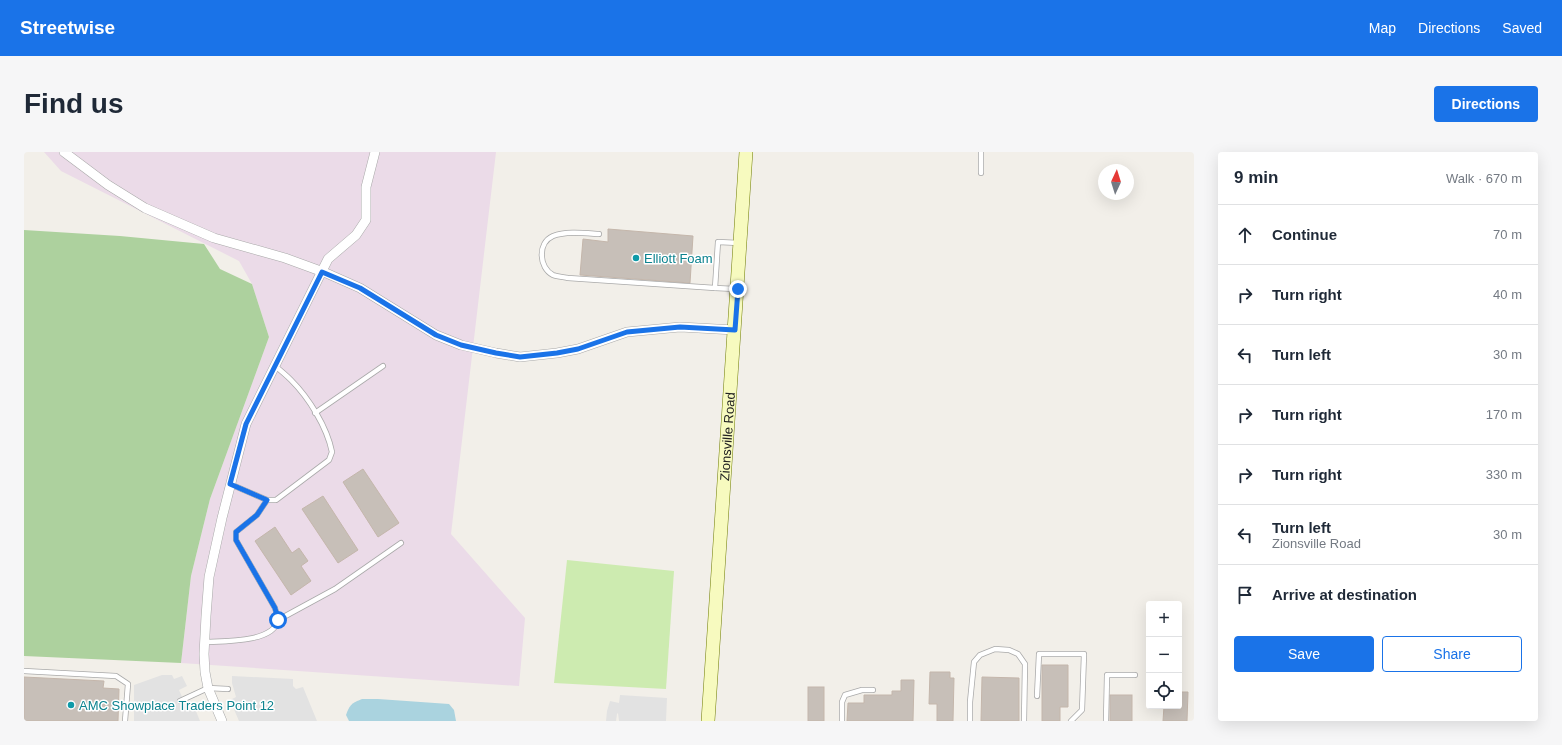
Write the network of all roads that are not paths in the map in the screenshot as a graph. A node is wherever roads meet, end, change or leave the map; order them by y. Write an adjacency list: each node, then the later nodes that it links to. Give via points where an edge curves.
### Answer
1 (64, 152): 8 (street, via 145,208 214,238 285,258)
2 (375, 152): 8 (street, via 366,187 366,220 356,236 328,260)
3 (746, 152): 7 (main road, Zionsville Road)
4 (981, 152): 5 (lane)
5 (981, 173)
6 (599, 234): 9 (lane, via 573,233 551,237 546,242 542,256 547,270 553,275 568,278)
7 (741, 243): 9 (lane, via 718,242); 10 (main road, Zionsville Road)
8 (322, 272): 11 (street, via 360,288 436,335 461,345 520,357 578,349 627,332 680,327); 12 (street)
9 (715, 288): 10 (lane)
10 (738, 289): 11 (main road, Zionsville Road)
11 (735, 330): 29 (main road, Zionsville Road)
12 (275, 366): 14 (lane, via 291,379 308,400); 15 (street, via 246,424)
13 (383, 366): 14 (lane)
14 (315, 414): 16 (lane, via 330,441 332,452 329,460 276,500)
15 (230, 484): 16 (lane); 19 (street, via 209,577)
16 (267, 500): 18 (lane, via 257,515 236,532 236,540 275,608)
17 (401, 543): 18 (lane, via 335,589)
18 (278, 620): 19 (lane, via 273,630 254,639)
19 (205, 642): 22 (street)
20 (24, 671): 27 (lane, via 116,676 128,684)
21 (1135, 676): 34 (lane, via 1107,675)
22 (208, 688): 23 (lane); 26 (lane); 28 (street)
23 (228, 688)
24 (872, 690): 30 (lane, via 845,695 842,702)
25 (1037, 696): 33 (lane, via 1038,654 1084,654 1082,710)
26 (180, 701)
27 (126, 721)
28 (222, 721)
29 (708, 721)
30 (842, 721)
31 (970, 721): 32 (lane, via 974,662 994,649 1009,650 1018,654 1025,664)
32 (1024, 721)
33 (1071, 721)
34 (1106, 721)

